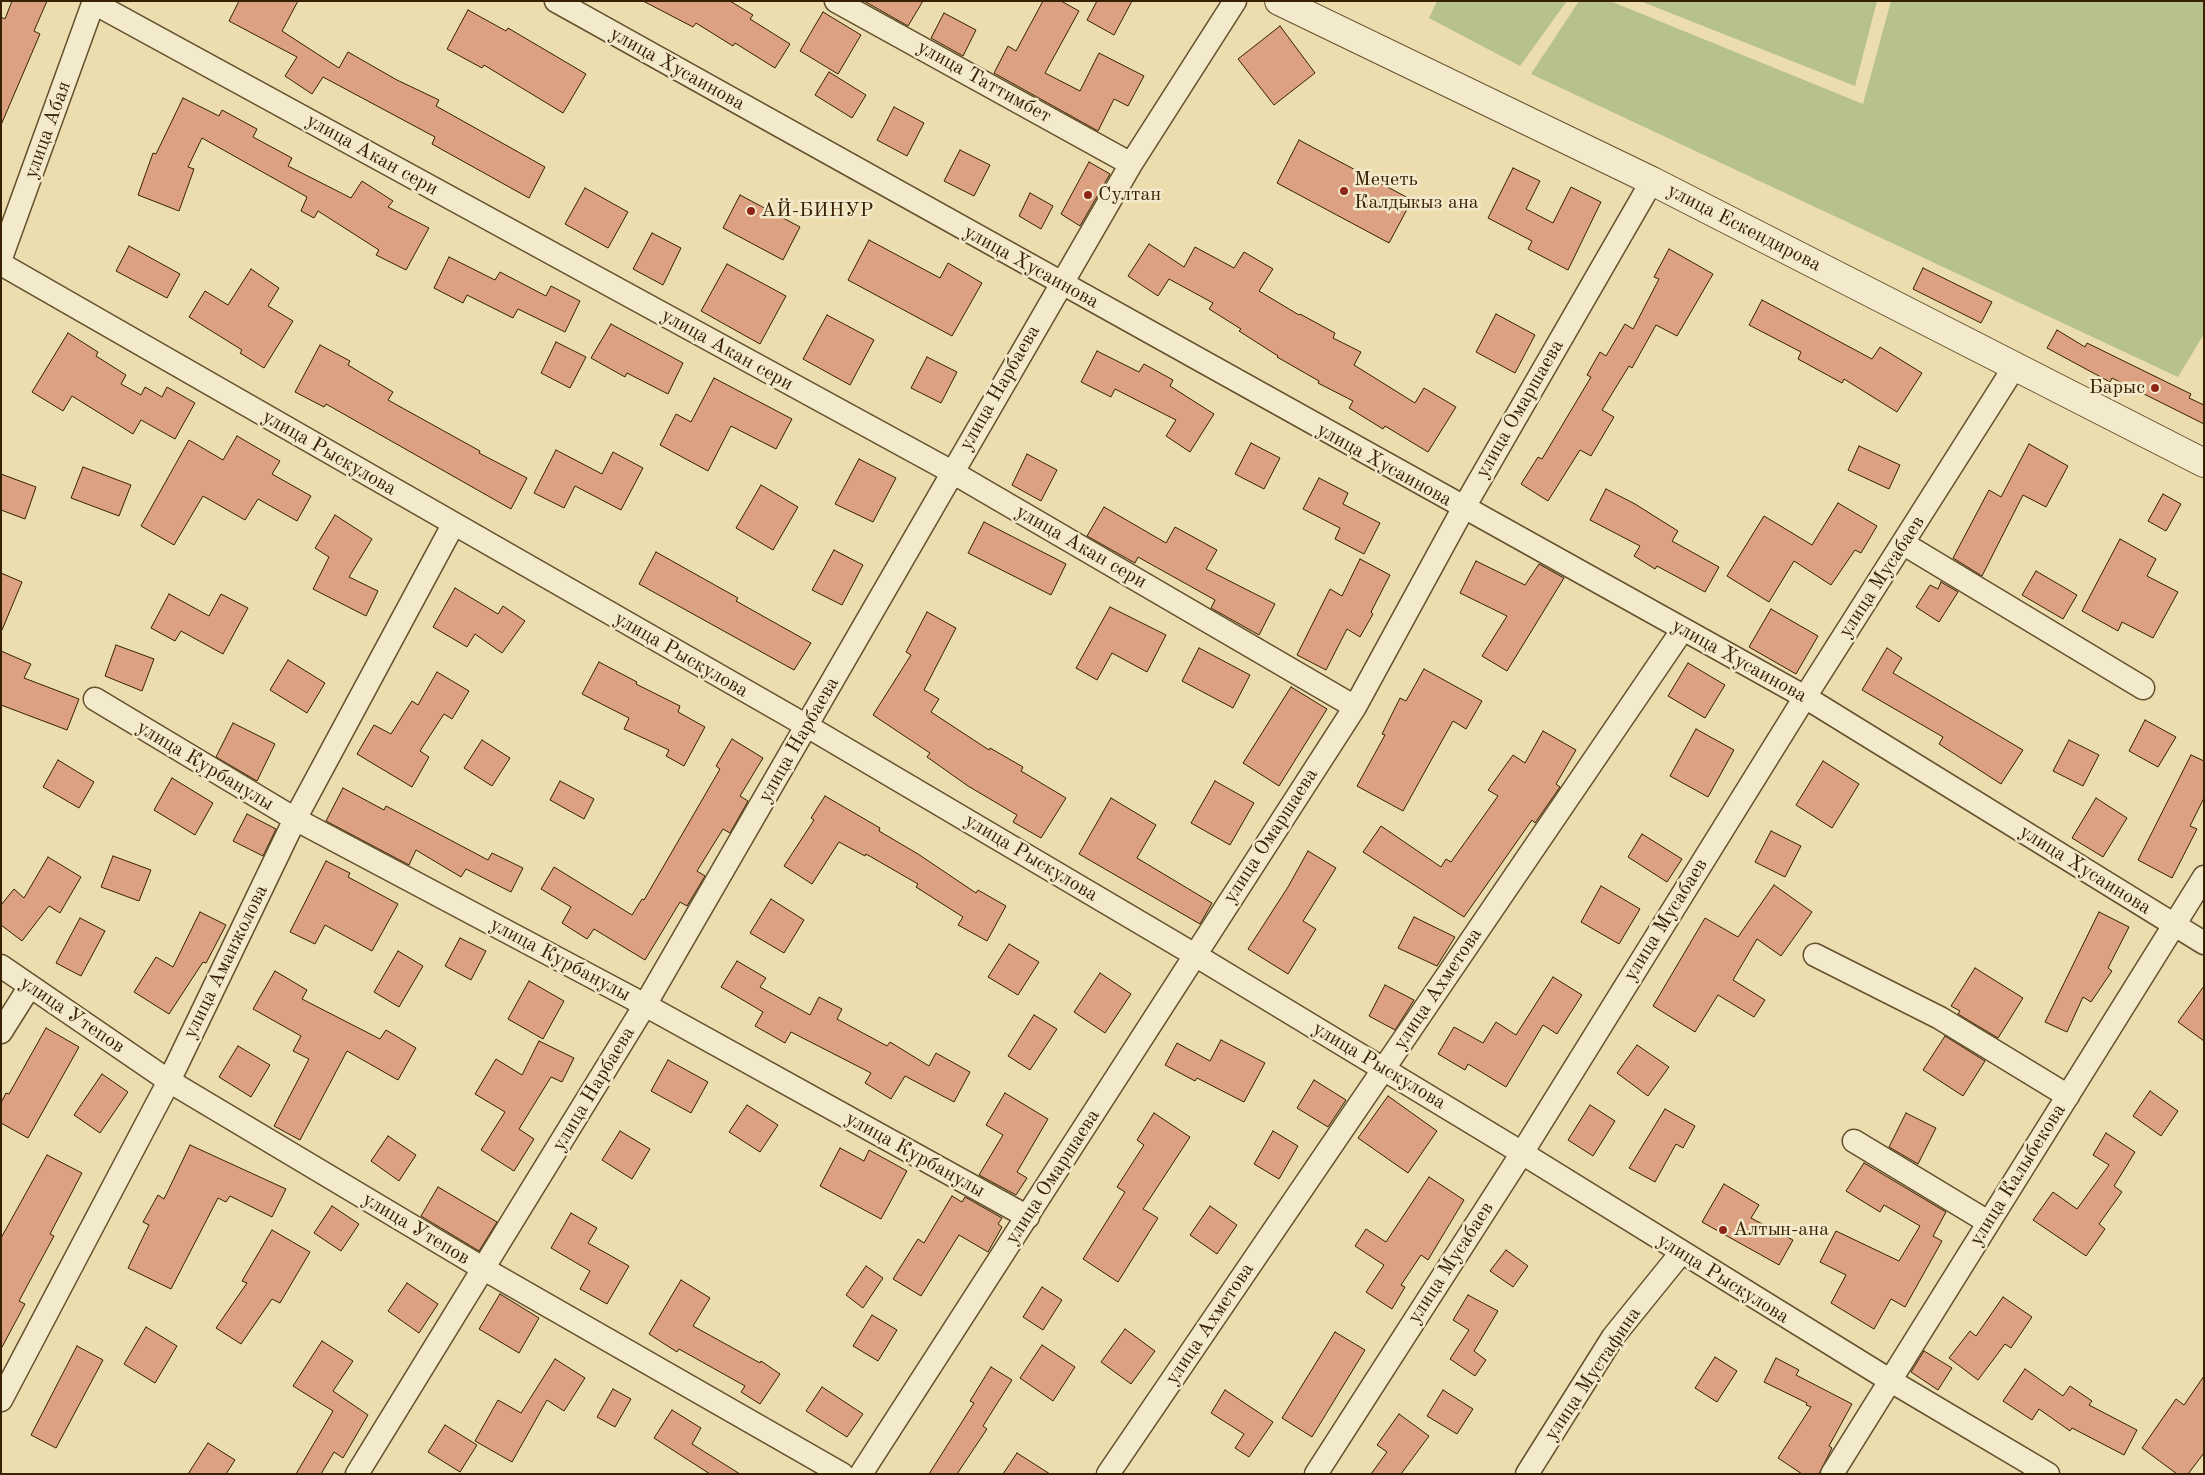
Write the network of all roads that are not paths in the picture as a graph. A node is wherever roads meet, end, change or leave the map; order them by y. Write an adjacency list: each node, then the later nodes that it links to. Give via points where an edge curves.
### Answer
1 (556, 1): 10 (street, улица Хусаинова)
2 (836, 1): 6 (street, улица Таттимбет)
3 (1235, 1): 6 (street, улица Нарбаева)
4 (1279, 1): 7 (street, улица Ескендирова)
5 (94, 2): 8 (street, улица Абая); 13 (street, улица Акан сери)
6 (1131, 164): 10 (street, улица Нарбаева)
7 (1652, 181): 11 (street, улица Ескендирова); 14 (street, улица Омаршаева)
8 (1, 258)
9 (1, 264): 15 (street, улица Рыскулова)
10 (1061, 284): 13 (street, улица Нарбаева); 14 (street, улица Хусаинова)
11 (2015, 366): 12 (street, улица Ескендирова); 16 (street, улица Мусабаев)
12 (2204, 463)
13 (952, 472): 21 (street, улица Акан сери); 22 (street, улица Нарбаева)
14 (1463, 509): 17 (street, улица Хусаинова); 21 (street, улица Омаршаева)
15 (454, 525): 22 (street, улица Рыскулова); 23 (street, улица Аманжолова)
16 (1904, 544): 18 (street); 19 (street, улица Мусабаев)
17 (1682, 629): 19 (street, улица Хусаинова); 33 (street, улица Ахметова)
18 (2143, 688)
19 (1805, 697): 25 (street, улица Хусаинова); 37 (street, улица Мусабаев)
20 (95, 699): 23 (street, улица Курбанулы)
21 (1355, 706): 27 (street, улица Омаршаева)
22 (807, 726): 27 (street, улица Рыскулова); 31 (street, улица Нарбаева)
23 (295, 819): 31 (street, улица Курбанулы); 34 (street, улица Аманжолова)
24 (2204, 877): 25 (street, улица Калыбекова)
25 (2174, 925): 26 (street, улица Хусаинова); 35 (street, улица Калыбекова)
26 (2204, 943)
27 (1195, 955): 33 (street, улица Рыскулова); 38 (street, улица Омаршаева)
28 (1815, 956): 35 (street, via 1940,1018)
29 (1, 966): 30 (street, улица Утепов)
30 (30, 986): 32 (street); 34 (street, улица Утепов)
31 (645, 1005): 38 (street, улица Курбанулы); 41 (street, улица Нарбаева)
32 (1, 1032)
33 (1384, 1069): 37 (street, улица Рыскулова); 47 (street, улица Ахметова)
34 (169, 1081): 41 (street, улица Утепов); 43 (street, улица Аманжолова)
35 (2068, 1096): 39 (street, улица Калыбекова)
36 (1854, 1141): 39 (street)
37 (1522, 1153): 40 (street, улица Рыскулова); 48 (street, улица Мусабаев)
38 (1028, 1217): 46 (street, улица Омаршаева)
39 (1988, 1222): 42 (street, улица Калыбекова)
40 (1681, 1253): 42 (street, улица Рыскулова); 49 (street, улица Мустафина, via 1613,1337)
41 (484, 1269): 44 (street, улица Нарбаева); 45 (street, улица Утепов)
42 (1891, 1381): 50 (street, улица Калыбекова); 51 (street, улица Рыскулова)
43 (1, 1400)
44 (363, 1472)
45 (842, 1474)
46 (861, 1474)
47 (1108, 1474)
48 (1316, 1474)
49 (1527, 1474)
50 (1832, 1474)
51 (2048, 1474)

